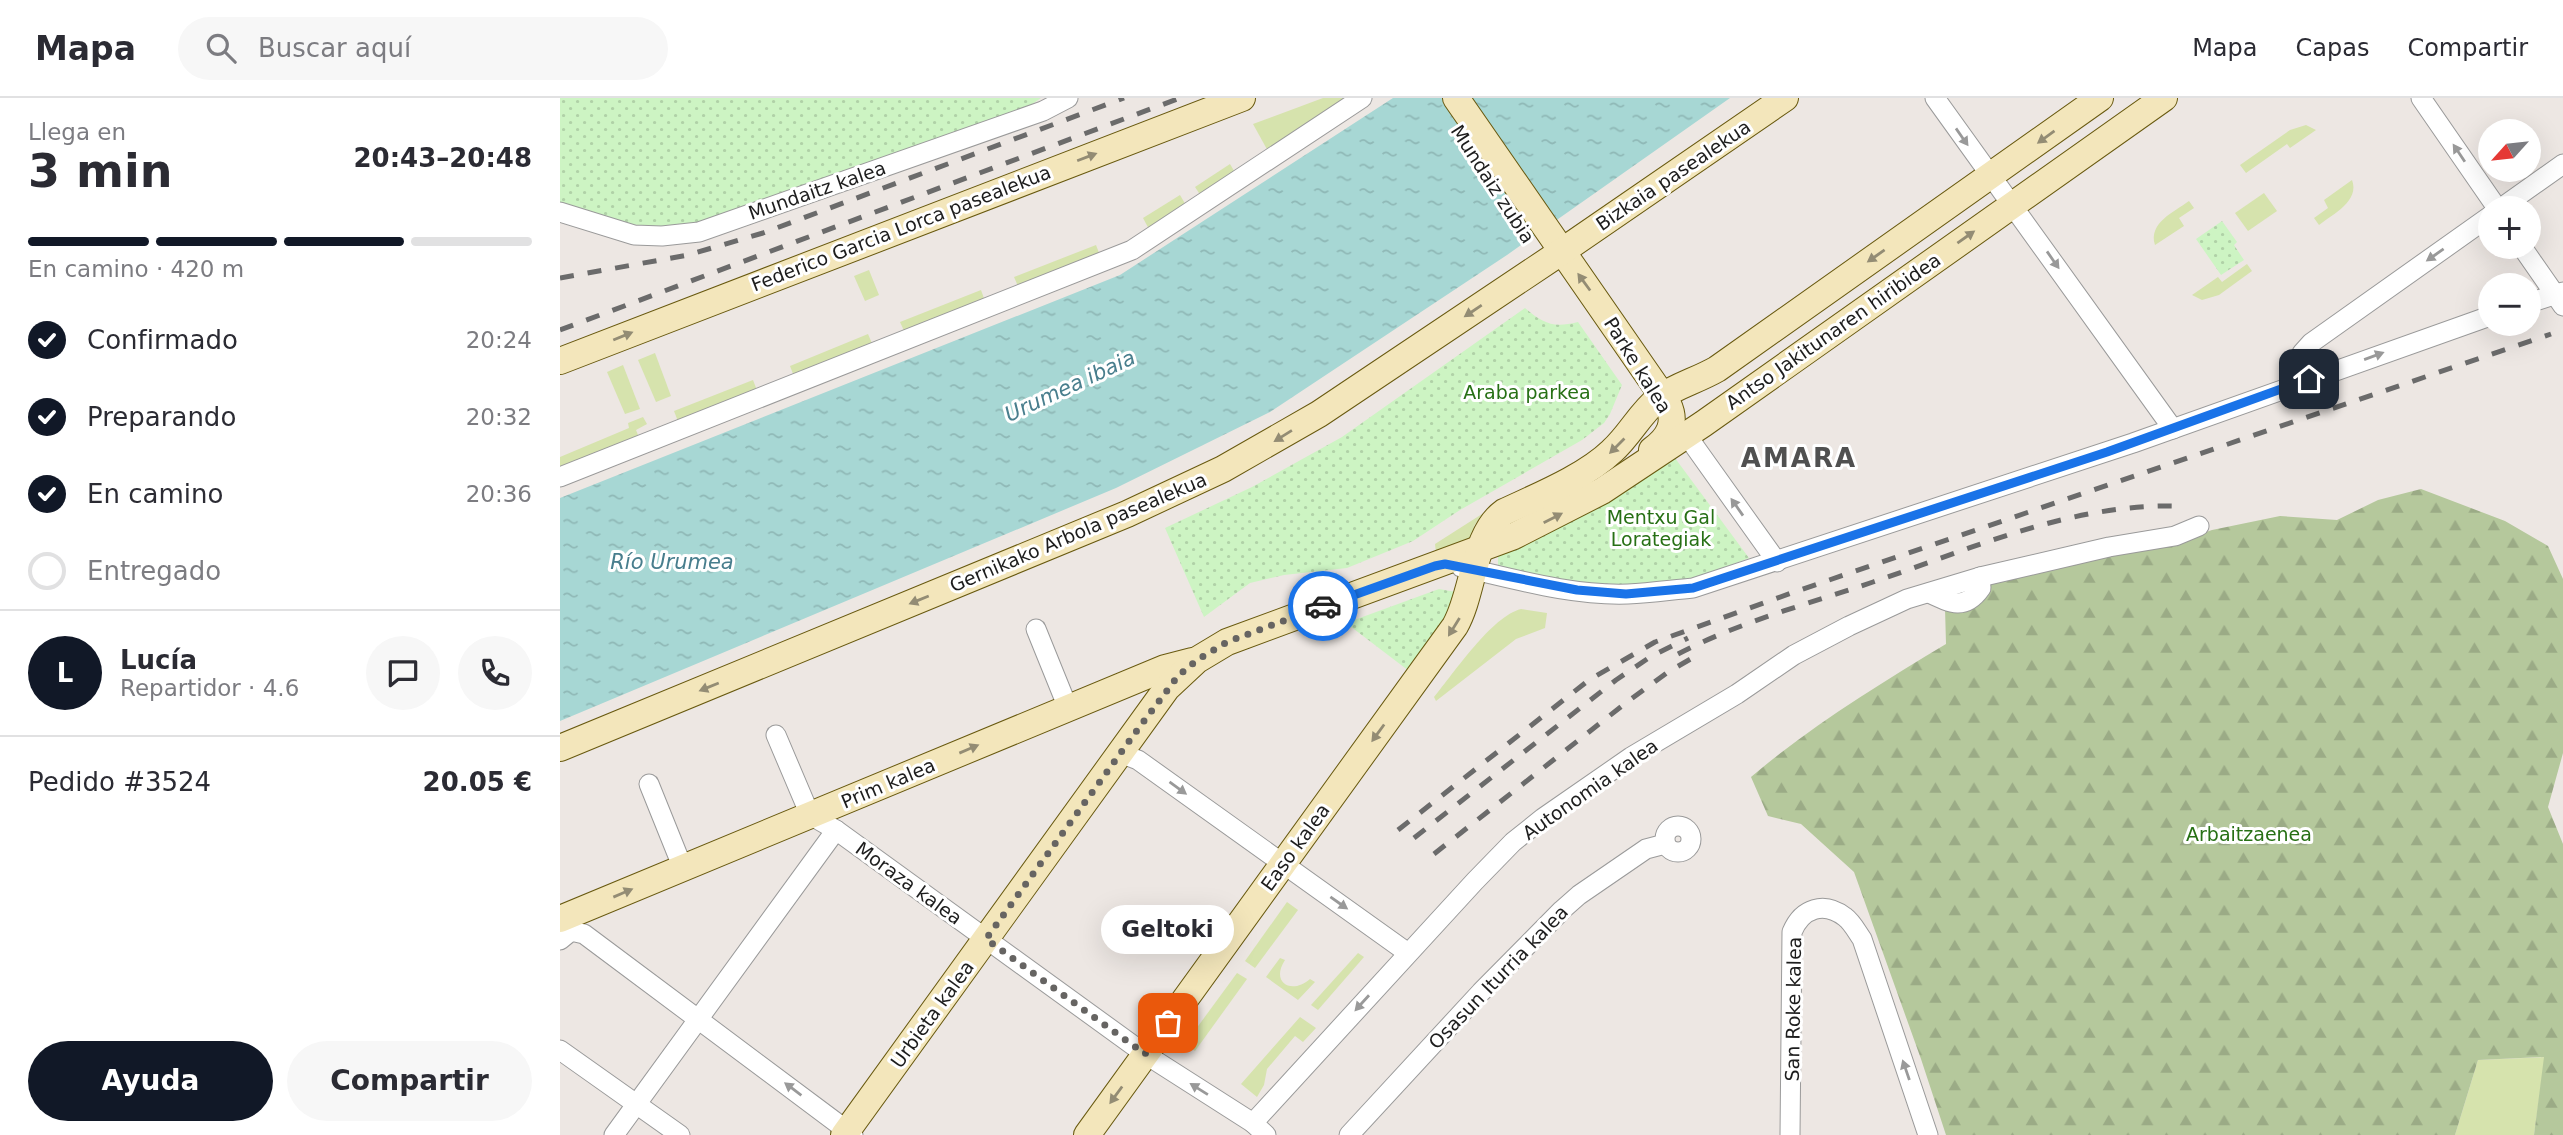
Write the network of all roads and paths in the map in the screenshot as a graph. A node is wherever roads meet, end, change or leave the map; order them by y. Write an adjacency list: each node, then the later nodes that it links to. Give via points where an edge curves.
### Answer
1 (1068, 98): 16 (street, Mundaitz kalea, via 1043,111 699,232 634,235)
2 (1242, 98): 25 (main road, Federico Garcia Lorca pasealekua, one-way to 2)
3 (1362, 98): 31 (street, via 1132,250)
4 (1435, 98): 18 (main road, Mundaiz zubia)
5 (1455, 98): 18 (main road, Mundaiz zubia)
6 (1785, 98): 19 (main road, Bizkaia pasealekua)
7 (1935, 98): 12 (street, one-way to 12)
8 (2100, 98): 12 (main road, Antso Jakitunaren hiribidea, one-way to 12)
9 (2164, 98): 15 (main road, Antso Jakitunaren hiribidea)
10 (2421, 98): 13 (street, one-way to 10)
11 (2563, 164): 14 (street)
12 (1992, 175): 15 (street); 27 (main road, Antso Jakitunaren hiribidea, one-way to 27, via 1717,369)
13 (2490, 196)
14 (2516, 196)
15 (2013, 205): 28 (street, one-way to 28); 29 (main road, Antso Jakitunaren hiribidea, one-way to 15)
16 (560, 212)
17 (2478, 224): 26 (street, one-way to 26, via 2311,342 2300,363)
18 (1538, 234): 19 (main road, Mundaiz zubia); 21 (main road, Mundaiz zubia)
19 (1561, 252): 21 (main road, Gernikako Arbola pasealekua); 27 (main road, Parke kalea, one-way to 19)
20 (2531, 259): 22 (street)
21 (1530, 273): 39 (main road, Gernikako Arbola pasealekua, one-way to 39, via 1319,414 1223,470 1114,520)
22 (2560, 298): 23 (street)
23 (2541, 301)
24 (2478, 320): 26 (street, one-way to 24)
25 (560, 361)
26 (2309, 379): 28 (street)
27 (1662, 396): 30 (main road, Parke kalea, via 1672,418 1669,433); 33 (main road, Antso Jakitunaren hiribidea, one-way to 33, via 1612,452 1492,522)
28 (2173, 429): 34 (street)
29 (1688, 434): 30 (main road, Antso Jakitunaren hiribidea); 34 (street, one-way to 29)
30 (1629, 473): 33 (main road, Antso Jakitunaren hiribidea, one-way to 30)
31 (560, 477)
32 (2199, 526): 49 (street, Autonomia kalea, via 2175,537 1980,577 1981,588 1962,604 1929,593 1889,606 1805,649 1630,757 1543,818 1513,842)
33 (1486, 560): 34 (street, via 1517,580 1626,594 1693,588); 36 (main road, Antso Jakitunaren hiribidea, via 1435,566 1227,642); 45 (main road, Easo kalea, one-way to 45, via 1455,626)
34 (1777, 562)
35 (1036, 629): 37 (street)
36 (1197, 660): 37 (main road, Prim kalea, via 1164,668); 40 (main road, Urbieta kalea, via 1167,688)
37 (1068, 708): 42 (main road, Prim kalea, one-way to 37)
38 (776, 734): 42 (street)
39 (560, 748)
40 (1120, 753): 45 (street, one-way to 45, via 1138,760); 48 (main road, Urbieta kalea)
41 (649, 784): 46 (street)
42 (810, 815): 43 (street, Moraza kalea); 46 (main road, Prim kalea)
43 (836, 830): 48 (street, Moraza kalea); 50 (street)
44 (1665, 844): 59 (street, Osasun Iturria kalea, via 1646,849 1562,909)
45 (1283, 864): 49 (street, one-way to 49); 52 (main road, Easo kalea)
46 (686, 867): 47 (main road, Prim kalea, one-way to 46)
47 (570, 926): 50 (street)
48 (986, 939): 52 (street, Moraza kalea); 55 (main road, Urbieta kalea)
49 (1408, 953): 54 (street, Autonomia kalea, one-way to 54)
50 (699, 1018): 53 (street); 55 (street, one-way to 50)
51 (560, 1050): 53 (street)
52 (1145, 1054): 54 (street, Moraza kalea, one-way to 52); 58 (main road, Easo kalea, one-way to 58)
53 (636, 1104): 56 (street); 57 (street)
54 (1259, 1129)
55 (848, 1133)
56 (614, 1135)
57 (680, 1135)
58 (1087, 1135)
59 (1349, 1135)
60 (1790, 1135): 61 (street, San Roke kalea, one-way to 60, via 1862,939 1847,918 1827,907 1808,912 1793,932)
61 (1927, 1135)

